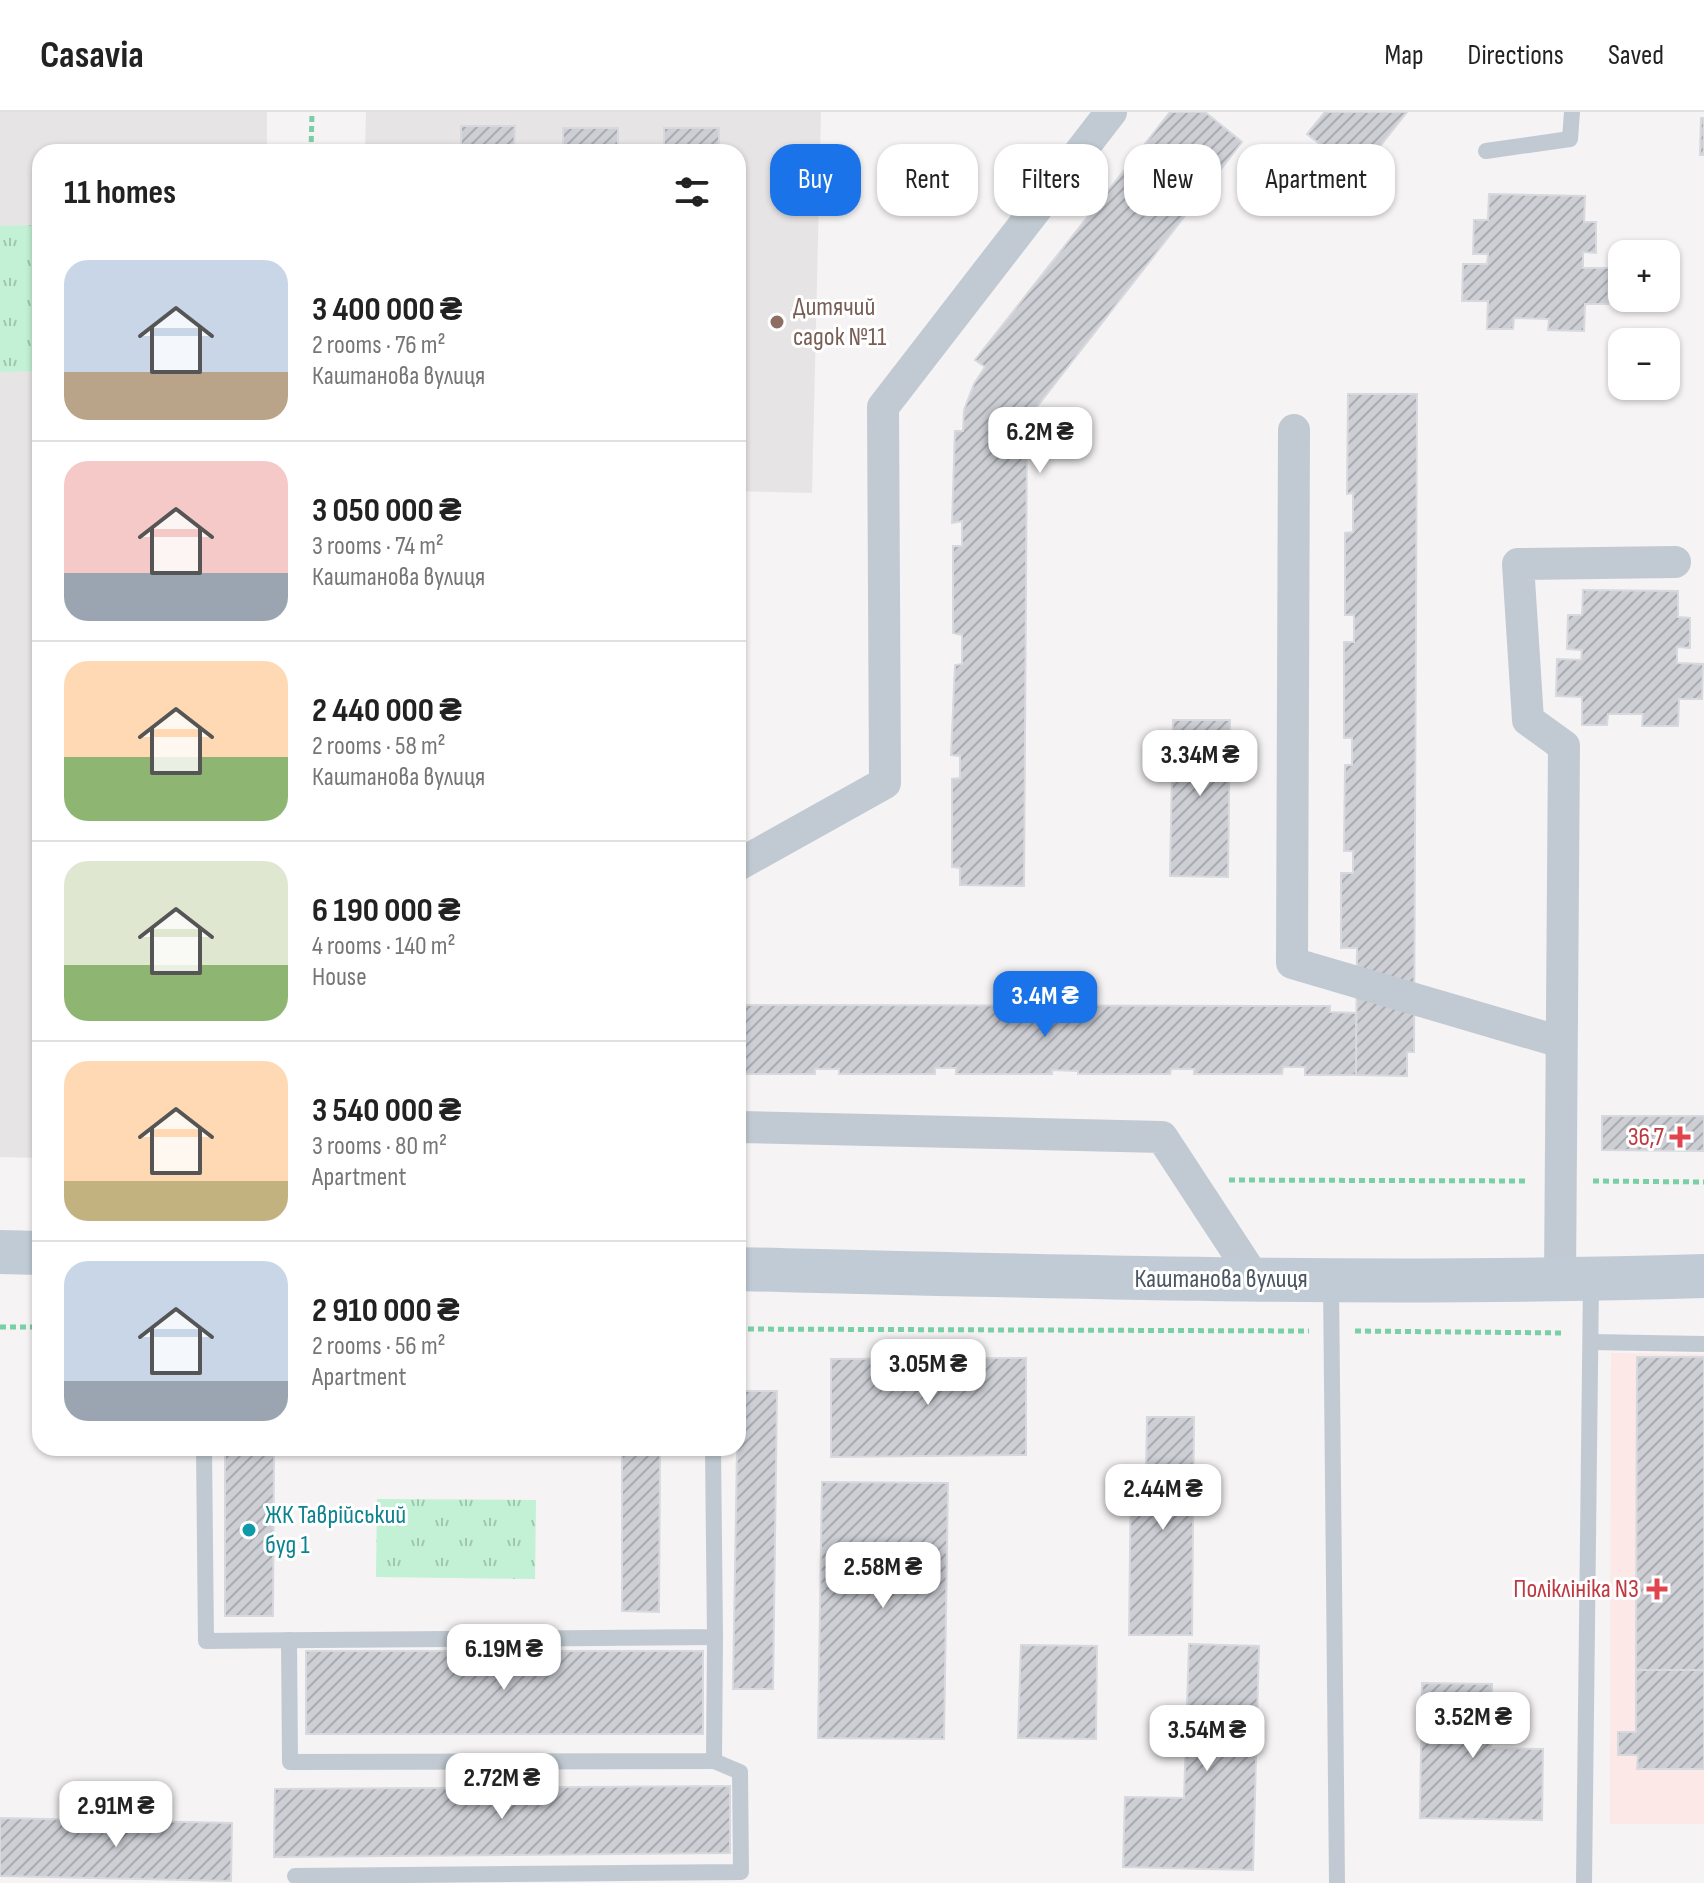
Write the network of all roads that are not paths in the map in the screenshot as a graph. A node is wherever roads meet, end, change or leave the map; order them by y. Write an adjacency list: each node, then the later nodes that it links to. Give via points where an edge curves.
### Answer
1 (1111, 112): 6 (street, via 883,407 885,783)
2 (1572, 112): 3 (lane, via 1570,139)
3 (1486, 151)
4 (1294, 430): 7 (street, via 1292,963)
5 (1675, 562): 7 (street, via 1518,564 1528,720 1564,746)
6 (746, 861)
7 (1561, 1042): 15 (street, via 1561,1181)
8 (746, 1127): 13 (street, via 1162,1137)
9 (0, 1252): 10 (street)
10 (32, 1253)
11 (746, 1269): 13 (street, Каштанова вулиця)
12 (1704, 1276): 15 (street, Каштанова вулиця)
13 (1255, 1279): 14 (street, Каштанова вулиця)
14 (1331, 1279): 15 (street, Каштанова вулиця); 25 (lane)
15 (1575, 1280): 16 (lane)
16 (1592, 1338): 17 (lane); 26 (lane)
17 (1704, 1344)
18 (204, 1456): 21 (lane, via 206,1641)
19 (713, 1456): 20 (lane)
20 (715, 1637): 21 (lane); 22 (lane)
21 (289, 1640): 22 (lane, via 290,1762)
22 (714, 1761): 24 (lane, via 740,1772)
23 (295, 1876): 24 (lane)
24 (744, 1877)
25 (1337, 1883)
26 (1584, 1883)

